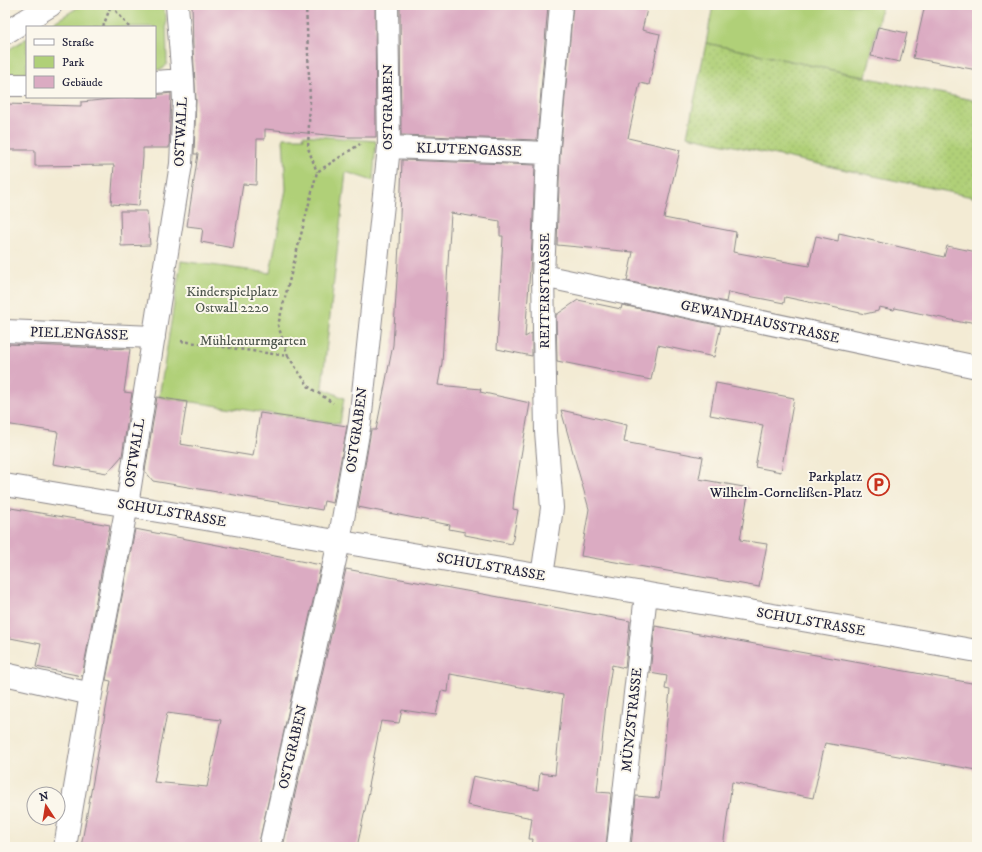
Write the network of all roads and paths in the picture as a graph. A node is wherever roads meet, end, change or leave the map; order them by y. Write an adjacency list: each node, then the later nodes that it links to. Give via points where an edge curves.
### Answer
1 (51, 5): 9 (street)
2 (177, 5): 10 (street, OSTWALL)
3 (306, 5): 16 (path, via 310,100 308,148)
4 (387, 5): 14 (street, OSTGRABEN)
5 (561, 5): 15 (street, REITERSTRASSE)
6 (111, 6): 7 (path); 8 (path)
7 (103, 26)
8 (128, 26)
9 (5, 33)
10 (183, 80): 11 (street); 19 (street, OSTWALL, via 181,164)
11 (156, 82)
12 (5, 85): 13 (street)
13 (26, 85)
14 (389, 147): 15 (street, KLUTENGASSE); 16 (path, via 360,144); 22 (street, OSTGRABEN)
15 (548, 153): 17 (street, REITERSTRASSE)
16 (317, 172): 20 (path, via 278,325)
17 (543, 276): 21 (street, GEWANDHAUSSTRASSE); 26 (street, REITERSTRASSE, via 546,431 552,508)
18 (5, 331): 19 (street, PIELENGASSE)
19 (154, 338): 20 (path); 24 (street, OSTWALL)
20 (288, 356): 22 (path, via 309,387)
21 (977, 367)
22 (360, 422): 25 (street, OSTGRABEN)
23 (5, 485): 24 (street, SCHULSTRASSE)
24 (127, 505): 25 (street, SCHULSTRASSE); 30 (street, OSTWALL)
25 (339, 542): 26 (street, SCHULSTRASSE); 32 (street, OSTGRABEN)
26 (542, 576): 27 (street, SCHULSTRASSE)
27 (646, 594): 28 (street, SCHULSTRASSE); 33 (street, MÜNZSTRASSE)
28 (977, 651)
29 (5, 674): 30 (street)
30 (90, 694): 31 (street, OSTWALL)
31 (65, 847)
32 (270, 847)
33 (618, 847)

